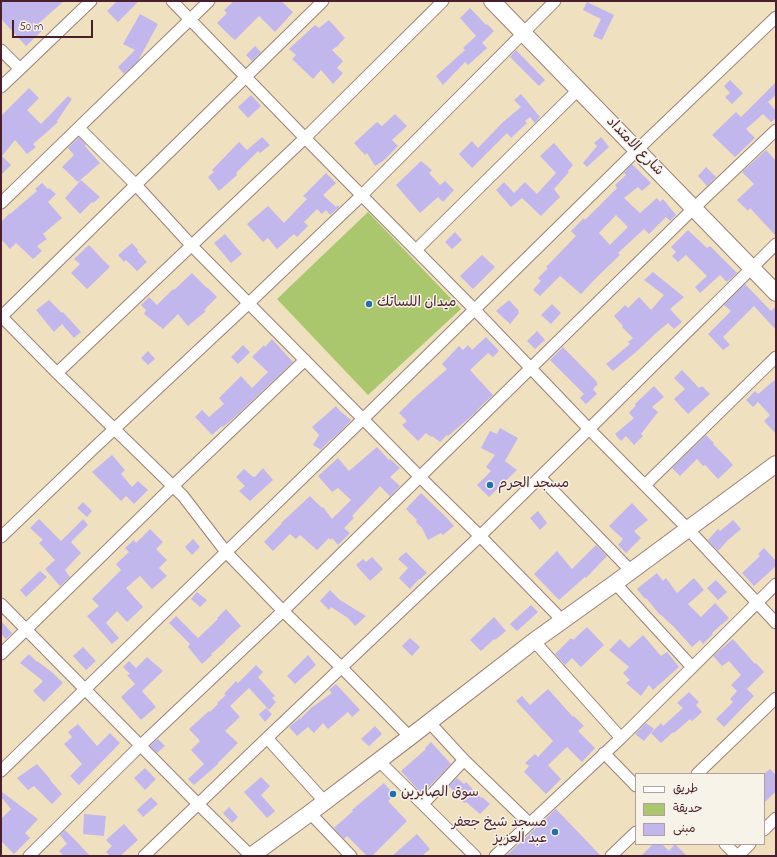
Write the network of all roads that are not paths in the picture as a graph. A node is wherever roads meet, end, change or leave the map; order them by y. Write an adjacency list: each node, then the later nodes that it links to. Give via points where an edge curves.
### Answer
1 (91, 1): 12 (street)
2 (172, 1): 9 (street)
3 (209, 1): 9 (street)
4 (323, 1): 13 (street)
5 (443, 1): 18 (street)
6 (492, 1): 10 (street, شارع الامتداد)
7 (555, 1): 10 (street)
8 (776, 18): 19 (street)
9 (190, 20): 13 (street); 16 (street)
10 (523, 32): 15 (street, شارع الامتداد); 21 (street)
11 (1, 50): 12 (street)
12 (20, 69): 14 (street)
13 (245, 77): 18 (street); 20 (street)
14 (1, 87)
15 (578, 90): 19 (street, شارع الامتداد); 26 (street)
16 (79, 128): 20 (street); 22 (street)
17 (776, 130): 23 (street)
18 (305, 138): 21 (street); 25 (street)
19 (637, 150): 23 (street, شارع الامتداد); 30 (street)
20 (136, 185): 25 (street); 31 (street)
21 (362, 195): 26 (street); 29 (street)
22 (1, 203)
23 (694, 208): 27 (street, شارع الامتداد); 34 (street)
24 (776, 244): 27 (street)
25 (192, 245): 29 (street); 35 (street)
26 (416, 250): 30 (street)
27 (752, 268): 28 (street, شارع الامتداد); 38 (street)
28 (776, 293)
29 (249, 303): 33 (street); 37 (street)
30 (475, 310): 34 (street); 36 (street)
31 (1, 316): 35 (street)
32 (776, 357): 42 (street)
33 (305, 360): 36 (street); 43 (street)
34 (531, 368): 38 (street); 40 (street)
35 (57, 373): 37 (street)
36 (363, 419): 40 (street); 47 (street)
37 (114, 429): 43 (street); 46 (street)
38 (589, 429): 41 (street); 42 (street)
39 (776, 464): 44 (street)
40 (420, 477): 45 (street); 53 (street)
41 (540, 477): 45 (street); 48 (street)
42 (645, 485): 44 (street)
43 (173, 486): 47 (street); 56 (street)
44 (688, 529): 48 (street); 51 (street)
45 (480, 536): 54 (street); 59 (street)
46 (1, 537)
47 (226, 552): 53 (street); 61 (street)
48 (631, 571): 49 (street)
49 (615, 583): 54 (street); 60 (street)
50 (776, 584): 51 (street)
51 (757, 603): 55 (street); 60 (street)
52 (1, 604): 56 (street)
53 (283, 611): 59 (street); 67 (street)
54 (562, 620): 57 (street)
55 (776, 623)
56 (26, 630): 58 (street); 61 (street)
57 (534, 641): 63 (street); 66 (street)
58 (1, 654)
59 (341, 667): 64 (street); 65 (street)
60 (692, 667): 66 (street)
61 (85, 690): 67 (street); 71 (street)
62 (776, 698): 72 (street)
63 (429, 722): 64 (street); 69 (street)
64 (410, 737): 70 (street)
65 (267, 738): 74 (street); 75 (street)
66 (621, 738): 68 (street)
67 (140, 746): 75 (street); 84 (street)
68 (604, 753): 73 (street); 79 (street)
69 (464, 760): 76 (street); 79 (street)
70 (379, 761): 74 (street); 76 (street)
71 (1, 771)
72 (698, 773)
73 (635, 785)
74 (324, 802): 77 (street)
75 (198, 804): 85 (street); 86 (street)
76 (423, 804): 88 (street)
77 (310, 813): 86 (street); 87 (street)
78 (776, 818): 80 (street)
79 (530, 823): 89 (street)
80 (765, 829)
81 (635, 833): 90 (street)
82 (726, 845): 91 (street)
83 (749, 845): 91 (street)
84 (29, 856)
85 (144, 856)
86 (251, 856)
87 (351, 856)
88 (475, 856)
89 (495, 856)
90 (611, 856)
91 (737, 856)

